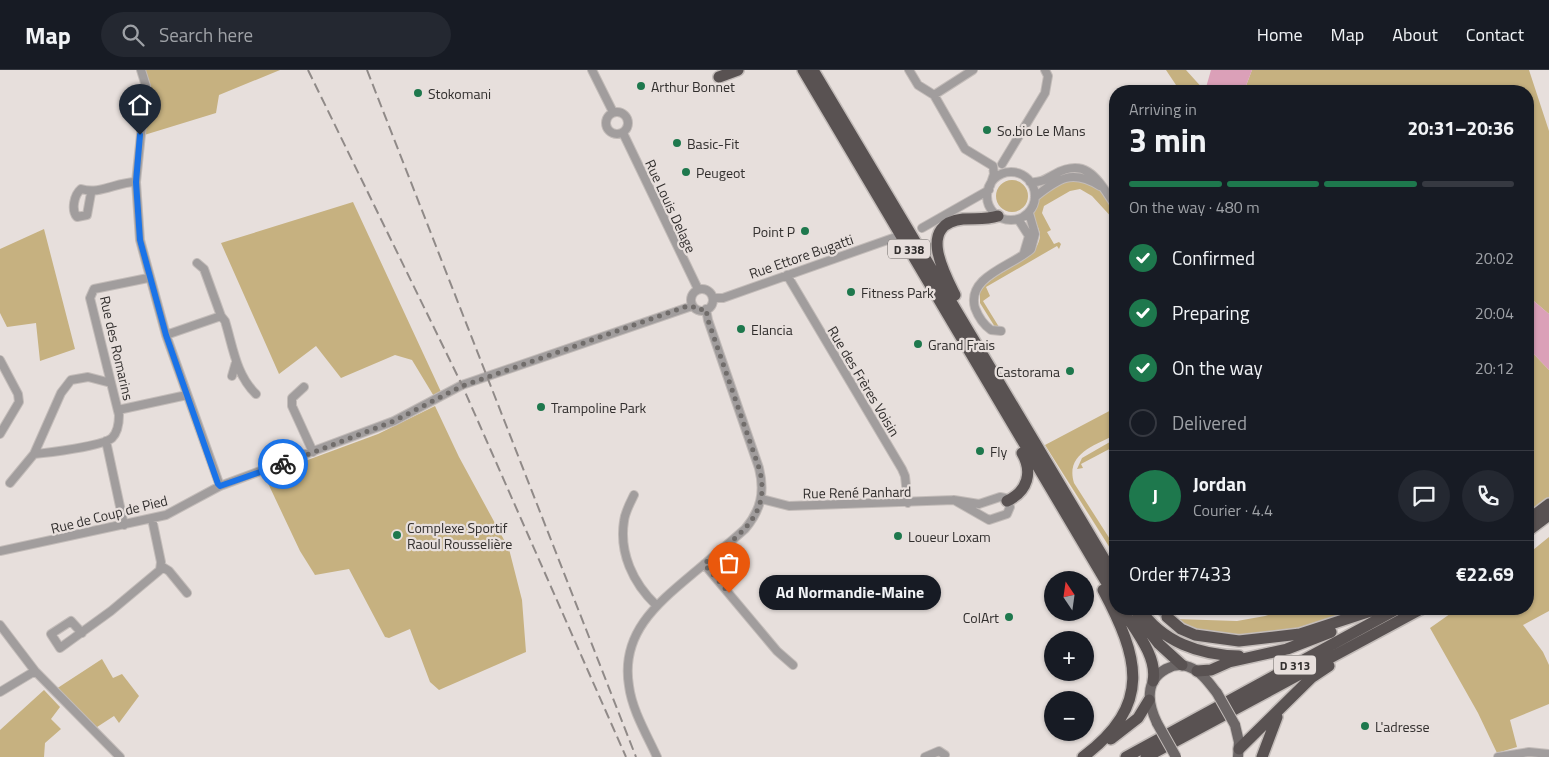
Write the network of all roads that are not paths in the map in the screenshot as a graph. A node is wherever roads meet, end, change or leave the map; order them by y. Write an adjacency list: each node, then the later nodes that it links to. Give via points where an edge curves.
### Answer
1 (141, 70): 20 (street, via 146,86)
2 (592, 70): 14 (street)
3 (731, 70): 4 (highway, via 719,77)
4 (738, 70)
5 (797, 70): 12 (highway)
6 (804, 70): 12 (highway, D 338)
7 (813, 70): 18 (highway, D 338)
8 (821, 70): 18 (highway)
9 (909, 70): 13 (street, via 918,84)
10 (973, 70): 13 (street)
11 (1045, 70): 17 (street, via 1048,76 1046,93)
12 (811, 83): 54 (highway, D 338)
13 (934, 95): 16 (street, via 965,149)
14 (613, 112): 15 (street, via 627,117 628,126); 15 (street, via 606,120 608,130 613,134)
15 (623, 133): 38 (street, Rue Louis Delage)
16 (974, 156): 17 (street); 22 (street, via 993,168)
17 (1002, 164): 19 (street)
18 (873, 171): 52 (highway, D 338)
19 (1015, 173): 21 (street); 22 (street, via 1000,176)
20 (136, 182): 24 (street); 37 (street, via 140,240)
21 (1030, 182): 23 (street, via 1042,182 1061,172 1080,169 1093,174); 25 (street)
22 (989, 188): 27 (street); 28 (street)
23 (1102, 188): 25 (street, via 1085,177 1071,176); 26 (street)
24 (91, 193)
25 (1035, 196): 29 (street)
26 (1109, 197)
27 (970, 203): 28 (street); 32 (street)
28 (989, 203): 30 (street)
29 (1028, 213): 31 (street); 34 (street, via 1035,237 1031,249)
30 (998, 216): 31 (street); 52 (highway, via 986,220 955,221 941,231 936,248 939,265)
31 (1018, 219): 34 (street, via 1029,236)
32 (922, 228)
33 (896, 237): 36 (street, Rue Ettore Bugatti)
34 (1023, 255): 43 (street, via 979,284 974,294 976,309 985,325 993,331)
35 (197, 263): 42 (street, via 204,269)
36 (787, 275): 39 (street, Rue Ettore Bugatti, via 723,298); 66 (street, Rue des Frères Voisin, via 902,469)
37 (148, 278): 44 (street); 48 (street, Rue des Romarins, via 94,289 91,293)
38 (698, 289): 39 (street, via 709,291); 40 (street, via 691,298)
39 (714, 298): 41 (street)
40 (692, 306): 41 (street, via 698,310); 57 (street, Rue de Coup de Pied, via 442,394 394,421)
41 (706, 309): 63 (street, via 759,468)
42 (221, 316): 44 (street); 46 (street, via 226,321)
43 (1001, 331)
44 (166, 335): 51 (street)
45 (0, 360): 55 (street, via 19,402)
46 (236, 362): 47 (street); 50 (street, via 247,385)
47 (232, 376)
48 (111, 384): 53 (street, Rue des Romarins); 58 (street, via 88,378 70,380)
49 (304, 387): 57 (street, via 292,398 292,406)
50 (256, 394)
51 (187, 395): 53 (street); 61 (street)
52 (1008, 396): 76 (highway, D 338, via 1088,532)
53 (118, 410): 56 (street, via 119,424)
54 (1006, 414): 59 (highway, D 338); 65 (highway, via 1029,474 1019,494)
55 (0, 434)
56 (106, 441): 58 (street); 73 (street)
57 (313, 452): 61 (street, Rue de Coup de Pied)
58 (34, 454): 60 (street)
59 (1038, 469): 79 (highway, D 338); 81 (highway, D 338)
60 (10, 483)
61 (220, 486): 72 (street, Rue de Coup de Pied, via 166,515)
62 (634, 495): 82 (street, via 624,519 623,541 634,578)
63 (762, 499): 66 (street, Rue René Panhard, via 789,506); 77 (street, via 755,516 745,528)
64 (954, 500): 66 (street, Rue René Panhard); 67 (street, Rue René Panhard); 69 (street)
65 (1007, 501): 67 (street, via 1000,497); 69 (street, via 1010,507 1007,514 989,520)
66 (908, 503)
67 (979, 504): 69 (street)
68 (1549, 504): 70 (highway)
69 (978, 514)
70 (1534, 515)
71 (1549, 515): 74 (highway)
72 (152, 519): 73 (street, Rue de Coup de Pied); 78 (street)
73 (124, 525): 75 (street, Rue de Coup de Pied)
74 (1534, 526)
75 (0, 551)
76 (1109, 560)
77 (704, 564): 82 (street); 96 (street)
78 (160, 566): 80 (street, via 169,571); 93 (street, via 158,572)
79 (1109, 587)
80 (186, 593)
81 (1109, 601)
82 (656, 605): 108 (street, via 631,646 628,687)
83 (1116, 615): 110 (highway, D 338, via 1132,657 1133,681 1123,715 1108,735)
84 (1126, 615): 100 (highway, via 1151,658)
85 (1137, 615): 97 (highway, via 1145,628)
86 (1145, 615): 95 (highway, D 313, via 1179,644 1218,655)
87 (1165, 615): 88 (highway, D 313, via 1181,629 1195,635 1239,641 1300,634)
88 (1360, 615)
89 (1366, 615): 95 (highway, D 313, via 1300,645)
90 (1386, 615): 112 (highway, D 313)
91 (1410, 615): 94 (highway, D 313)
92 (0, 625): 98 (street)
93 (82, 633)
94 (1373, 636): 103 (highway, via 1370,642 1312,678); 113 (highway, D 313)
95 (1250, 656): 99 (highway, D 313, via 1211,670)
96 (793, 665)
97 (1182, 665): 99 (main road); 100 (main road, via 1165,670)
98 (35, 671): 101 (street); 107 (street)
99 (1197, 671): 104 (main road, bridge, via 1217,692 1235,725)
100 (1153, 681): 102 (main road)
101 (0, 692)
102 (1149, 700): 111 (highway, via 1138,718); 114 (main road, bridge, via 1157,723)
103 (1280, 711): 104 (highway, via 1252,734); 115 (highway)
104 (1239, 753)
105 (1548, 753): 116 (street, via 1529,752)
106 (945, 755): 109 (street, via 939,751)
107 (120, 757)
108 (656, 757)
109 (924, 757)
110 (1083, 757)
111 (1088, 757)
112 (1126, 757)
113 (1146, 757)
114 (1176, 757)
115 (1262, 757)
116 (1498, 757)

